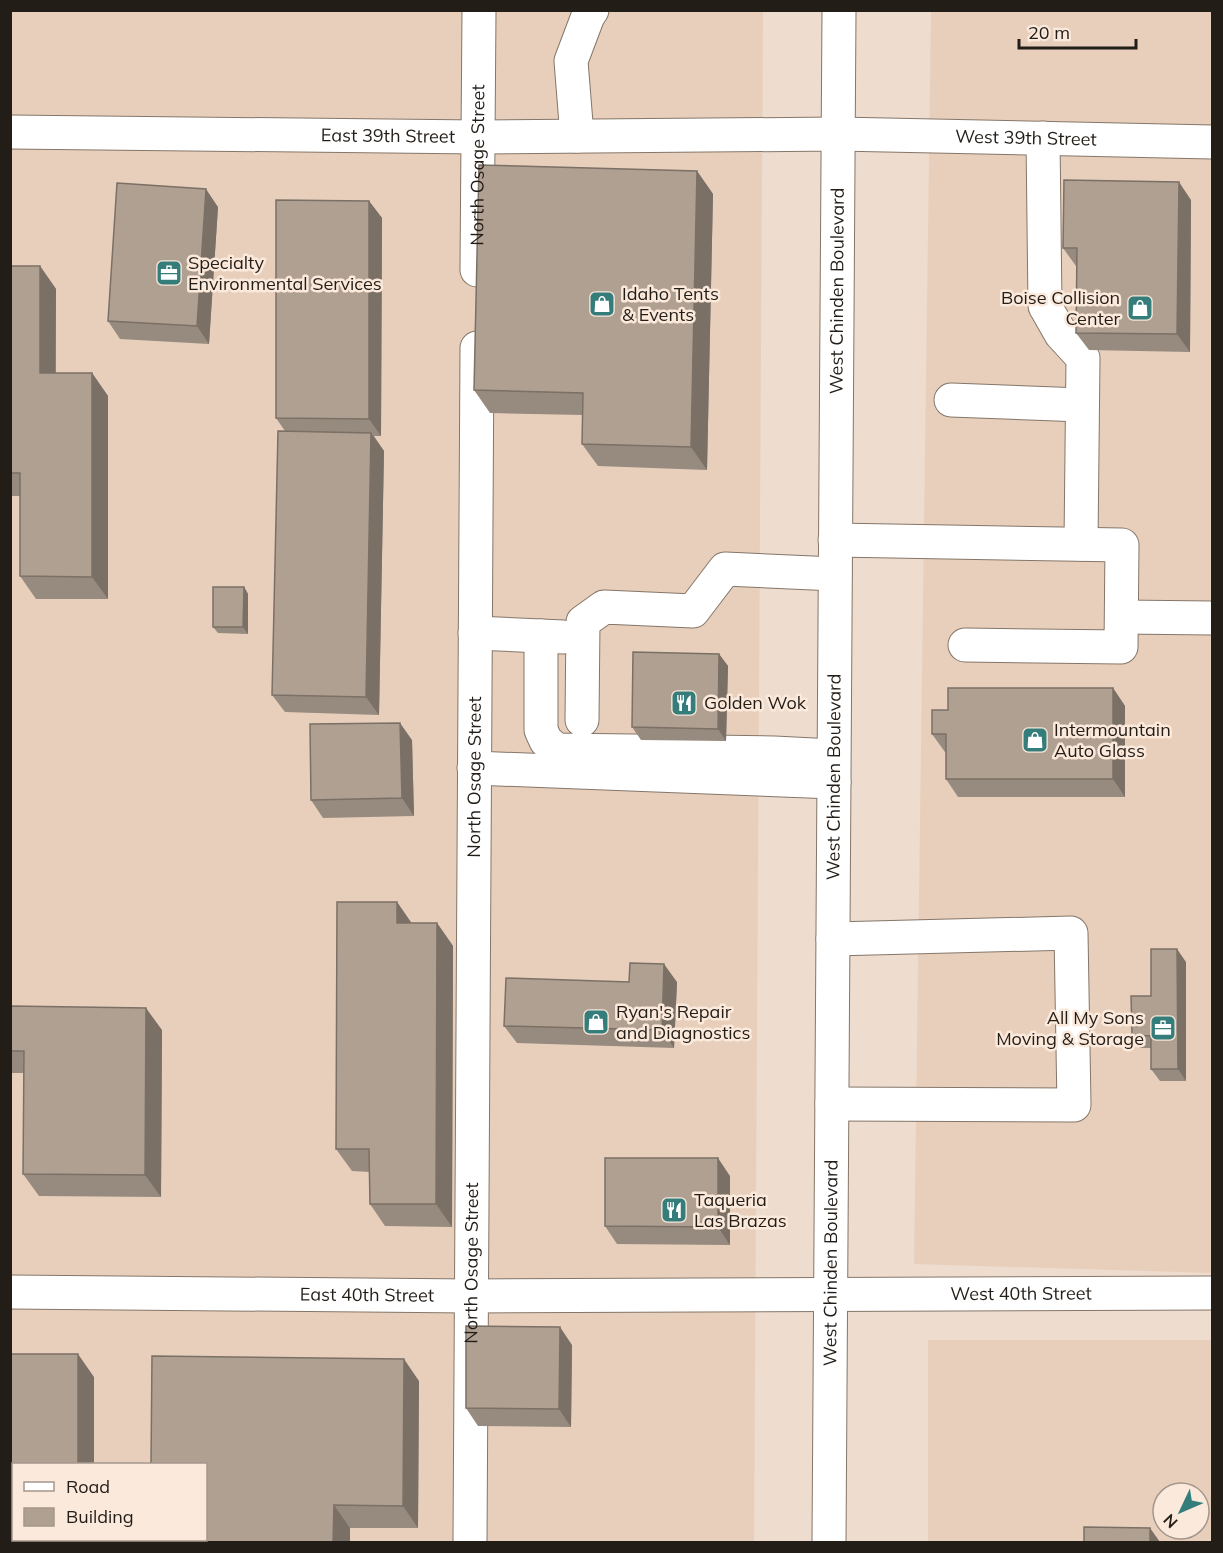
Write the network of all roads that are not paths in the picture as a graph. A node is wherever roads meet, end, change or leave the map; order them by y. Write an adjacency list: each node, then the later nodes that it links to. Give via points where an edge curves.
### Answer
1 (479, 10): 7 (street, North Osage Street)
2 (592, 10): 6 (street, via 571,61)
3 (838, 10): 5 (street, West Chinden Boulevard)
4 (10, 132): 7 (street, East 39th Street)
5 (838, 134): 6 (street, East 39th Street); 8 (street, West 39th Street); 12 (street, West Chinden Boulevard)
6 (577, 136): 7 (street, East 39th Street)
7 (478, 137): 17 (street, North Osage Street)
8 (1044, 138): 9 (street, West 39th Street); 11 (street, via 1045,306 1061,334 1083,358)
9 (1212, 142)
10 (951, 400): 11 (street)
11 (1082, 405): 13 (street)
12 (835, 540): 13 (street); 14 (street, West Chinden Boulevard)
13 (1081, 544): 15 (street, via 1122,545)
14 (835, 574): 19 (street, via 725,568 693,611 604,607 583,622); 23 (street, West Chinden Boulevard)
15 (1122, 617): 16 (street); 20 (street, via 1121,647)
16 (1212, 618)
17 (475, 633): 18 (street); 22 (street, North Osage Street)
18 (541, 636): 19 (street); 23 (street, via 541,730 557,750 774,753)
19 (582, 638): 21 (street)
20 (964, 645)
21 (582, 720)
22 (474, 768): 23 (street); 29 (street, North Osage Street)
23 (833, 769): 24 (street, West Chinden Boulevard)
24 (833, 939): 25 (street, West Chinden Boulevard); 25 (street, via 1071,933 1074,1105)
25 (832, 1104): 28 (street, West Chinden Boulevard)
26 (10, 1292): 29 (street, East 40th Street)
27 (1212, 1293): 28 (street, West 40th Street)
28 (831, 1295): 29 (street, East 40th Street); 31 (street, West Chinden Boulevard)
29 (471, 1296): 30 (street, North Osage Street)
30 (470, 1542)
31 (829, 1542)

